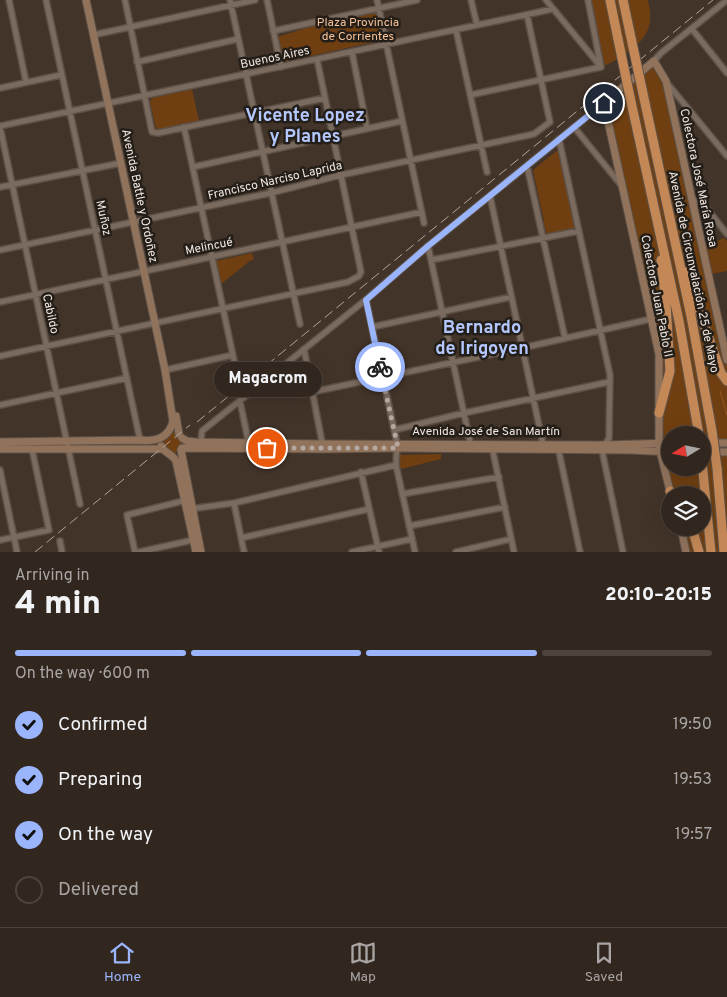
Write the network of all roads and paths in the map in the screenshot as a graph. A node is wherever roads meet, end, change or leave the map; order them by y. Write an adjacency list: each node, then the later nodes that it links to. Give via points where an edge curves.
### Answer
1 (9, 0): 38 (street)
2 (46, 0): 35 (street, Muñoz)
3 (86, 0): 24 (main road, Avenida Battle y Ordoñez)
4 (124, 0): 20 (street)
5 (255, 0): 15 (street)
6 (267, 0): 22 (street)
7 (377, 0): 16 (street)
8 (417, 0): 16 (street)
9 (471, 0): 19 (street)
10 (546, 0): 17 (street)
11 (586, 0): 32 (street)
12 (610, 0): 66 (highway, Avenida de Circunvalación 25 de Mayo, bridge)
13 (623, 0): 77 (highway, Avenida de Circunvalación 25 de Mayo, bridge)
14 (727, 0): 21 (street)
15 (231, 3): 20 (street); 25 (street)
16 (379, 8): 22 (street); 26 (street)
17 (553, 9): 18 (street, Buenos Aires); 32 (street)
18 (527, 15): 19 (street, Buenos Aires); 36 (street)
19 (477, 25): 23 (street, Buenos Aires)
20 (130, 27): 24 (street); 30 (street)
21 (692, 29): 29 (street); 33 (street)
22 (273, 30): 31 (street)
23 (456, 30): 26 (street, Buenos Aires); 40 (street)
24 (94, 35): 43 (main road, Avenida Battle y Ordoñez)
25 (238, 39): 30 (street); 34 (street)
26 (386, 44): 27 (street, Buenos Aires); 47 (street)
27 (352, 52): 28 (street, Buenos Aires); 51 (street)
28 (317, 59): 31 (street, Buenos Aires); 42 (street)
29 (654, 61): 37 (main road, Colectora José María Rosa); 44 (main road)
30 (137, 62): 41 (street)
31 (281, 67): 34 (street, Buenos Aires)
32 (601, 67): 36 (street)
33 (727, 73)
34 (247, 74): 41 (street, Buenos Aires); 46 (street)
35 (61, 75): 38 (street); 45 (street, Muñoz)
36 (541, 80): 40 (street); 54 (street, Francisco Narciso Laprida, via 550,122 534,134)
37 (666, 81): 56 (street); 70 (main road, Colectora José María Rosa)
38 (26, 82): 39 (street)
39 (0, 88)
40 (470, 95): 54 (street)
41 (144, 96): 43 (street, Buenos Aires); 49 (street, via 150,129 154,133)
42 (325, 98): 46 (street); 52 (street)
43 (108, 103): 45 (street, Buenos Aires); 58 (main road, Avenida Battle y Ordoñez)
44 (604, 103): 50 (street); 65 (main road, Colectora Juan Pablo II)
45 (69, 112): 48 (street, Buenos Aires); 61 (street, Muñoz)
46 (254, 113): 49 (street); 55 (street)
47 (402, 121): 51 (street); 57 (street)
48 (0, 127): 64 (street, Cabildo)
49 (184, 127): 60 (street)
50 (574, 127): 53 (street); 65 (street)
51 (368, 128): 52 (street)
52 (333, 135): 55 (street); 63 (street)
53 (560, 139): 59 (street); 78 (street)
54 (482, 146): 57 (street, Francisco Narciso Laprida); 62 (street)
55 (262, 152): 60 (street); 68 (street)
56 (727, 156)
57 (411, 161): 63 (street, Francisco Narciso Laprida); 72 (street)
58 (121, 163): 61 (street); 73 (main road, Avenida Battle y Ordoñez)
59 (527, 166): 69 (street); 80 (street)
60 (194, 167): 71 (street)
61 (82, 171): 64 (street); 76 (street, Muñoz)
62 (487, 172)
63 (341, 176): 68 (street, Francisco Narciso Laprida); 75 (street)
64 (12, 184): 67 (street); 82 (street, Cabildo)
65 (622, 185): 97 (main road, Colectora Juan Pablo II)
66 (650, 186): 125 (highway, via 670,354 670,371); 126 (highway, Avenida de Circunvalación 25 de Mayo, via 679,321)
67 (0, 187)
68 (272, 193): 71 (street, Francisco Narciso Laprida); 81 (street)
69 (490, 196): 83 (street); 84 (street)
70 (690, 197): 79 (street, via 704,205); 101 (main road, Colectora José María Rosa)
71 (202, 207): 73 (street, Francisco Narciso Laprida); 86 (street)
72 (422, 212): 74 (street); 75 (street, Melincué)
73 (134, 222): 76 (street, Francisco Narciso Laprida); 88 (main road, Avenida Battle y Ordoñez)
74 (424, 223)
75 (351, 227): 81 (street, Melincué); 90 (street, via 361,272 359,276 348,282)
76 (95, 229): 82 (street, Francisco Narciso Laprida); 89 (street, Muñoz)
77 (672, 229): 117 (highway, via 721,373); 193 (highway, Avenida de Circunvalación 25 de Mayo, bridge, via 712,431)
78 (579, 231): 80 (street); 103 (street)
79 (727, 234)
80 (543, 237): 84 (street); 104 (street)
81 (282, 242): 86 (street, Melincué); 90 (street)
82 (25, 244): 85 (street, Francisco Narciso Laprida); 91 (street, Cabildo)
83 (428, 246): 87 (street); 93 (street)
84 (500, 246): 87 (street); 92 (street)
85 (0, 250)
86 (212, 257): 88 (street, Melincué); 95 (street)
87 (431, 260): 96 (street)
88 (143, 271): 89 (street, Melincué); 98 (main road, Avenida Battle y Ordoñez)
89 (106, 279): 91 (street, Melincué); 102 (street, Muñoz)
90 (294, 293): 95 (street); 99 (street)
91 (36, 294): 94 (street, Melincué); 105 (street, Cabildo)
92 (511, 297): 96 (street); 106 (street)
93 (366, 300): 100 (street); 107 (street)
94 (0, 302)
95 (223, 308): 98 (street); 108 (street)
96 (442, 311): 100 (street); 111 (street)
97 (651, 319): 103 (street); 125 (main road, Colectora Juan Pablo II, via 659,354)
98 (155, 322): 102 (street); 112 (main road, Avenida Battle y Ordoñez)
99 (300, 324)
100 (372, 326): 114 (street)
101 (724, 329): 110 (main road, Colectora José María Rosa)
102 (116, 330): 105 (street); 115 (street, Muñoz)
103 (600, 330): 104 (street); 116 (street)
104 (565, 338): 106 (street)
105 (46, 345): 109 (street); 119 (street, Cabildo)
106 (522, 348): 111 (street); 121 (street)
107 (304, 349): 118 (street); 122 (street)
108 (233, 355): 112 (street); 113 (street)
109 (0, 356)
110 (727, 360)
111 (453, 362): 114 (street); 124 (street)
112 (165, 370): 120 (main road, Avenida Battle y Ordoñez)
113 (237, 374)
114 (382, 377): 118 (street); 127 (street)
115 (127, 378): 119 (street); 130 (street, Muñoz)
116 (609, 382): 121 (street); 144 (street, via 608,438)
117 (727, 382)
118 (312, 392): 142 (street)
119 (57, 393): 123 (street); 138 (street, Cabildo)
120 (170, 396): 128 (main road, Avenida Battle y Ordoñez, via 173,421 172,427); 129 (main road, Avenida Battle y Ordoñez)
121 (533, 398): 124 (street); 136 (street)
122 (240, 402): 132 (street, via 202,431); 137 (street)
123 (0, 406)
124 (464, 413): 127 (street); 140 (street)
125 (659, 413): 133 (main road, Colectora Juan Pablo II)
126 (697, 426)
127 (394, 430): 139 (street)
128 (164, 434): 129 (main road, via 173,431); 130 (main road, via 152,442); 146 (main road)
129 (181, 436): 132 (main road, Avenida José de San Martín, via 187,441); 147 (main road)
130 (140, 440): 138 (main road)
131 (0, 442): 138 (main road)
132 (201, 442): 137 (main road, Avenida José de San Martín)
133 (659, 443): 144 (main road, Avenida José de San Martín); 149 (main road, Colectora Juan Pablo II)
134 (711, 443): 135 (main road)
135 (727, 443)
136 (543, 444): 141 (main road, Avenida José de San Martín); 143 (main road, Avenida José de San Martín)
137 (249, 445): 142 (main road, Avenida José de San Martín); 147 (main road, Avenida José de San Martín)
138 (68, 446): 146 (main road); 148 (main road); 162 (street, Cabildo)
139 (397, 446): 140 (main road, Avenida José de San Martín); 142 (main road, Avenida José de San Martín); 153 (street)
140 (471, 446): 141 (main road, Avenida José de San Martín)
141 (492, 446): 143 (main road, Avenida José de San Martín); 157 (street)
142 (323, 447)
143 (558, 447): 144 (main road, Avenida José de San Martín); 188 (street)
144 (604, 447): 149 (main road, Avenida José de San Martín); 189 (street)
145 (0, 449): 148 (main road)
146 (162, 449): 152 (main road)
147 (181, 449): 152 (main road); 160 (main road)
148 (32, 450): 169 (street, via 49,530)
149 (660, 452): 158 (main road, Colectora Juan Pablo II)
150 (711, 452): 151 (main road)
151 (727, 452)
152 (169, 454): 160 (main road, via 176,461)
153 (396, 465): 155 (street); 159 (street)
154 (0, 470): 169 (street)
155 (361, 472): 161 (street); 165 (street)
156 (704, 476): 192 (highway)
157 (499, 477): 159 (street); 163 (street)
158 (669, 486)
159 (402, 494): 166 (street)
160 (187, 500): 164 (main road); 179 (street, via 127,515)
161 (234, 503): 164 (street); 170 (street)
162 (80, 504)
163 (505, 507): 166 (street); 172 (street)
164 (189, 509): 174 (main road); 182 (main road)
165 (369, 509): 170 (street); 176 (street)
166 (409, 526): 171 (street)
167 (683, 536): 190 (main road)
168 (694, 536): 191 (highway)
169 (14, 538): 173 (street); 177 (street)
170 (242, 538): 183 (street)
171 (412, 539): 176 (street); 185 (street)
172 (511, 539): 186 (street); 187 (street)
173 (0, 540)
174 (193, 540): 180 (street); 181 (main road)
175 (60, 541): 178 (street)
176 (378, 549): 184 (street)
177 (17, 552)
178 (62, 552)
179 (135, 552)
180 (139, 552)
181 (196, 552)
182 (201, 552)
183 (244, 552)
184 (352, 552)
185 (415, 552)
186 (456, 552)
187 (514, 552)
188 (580, 552)
189 (623, 552)
190 (686, 552)
191 (699, 552)
192 (711, 552)
193 (724, 552)

